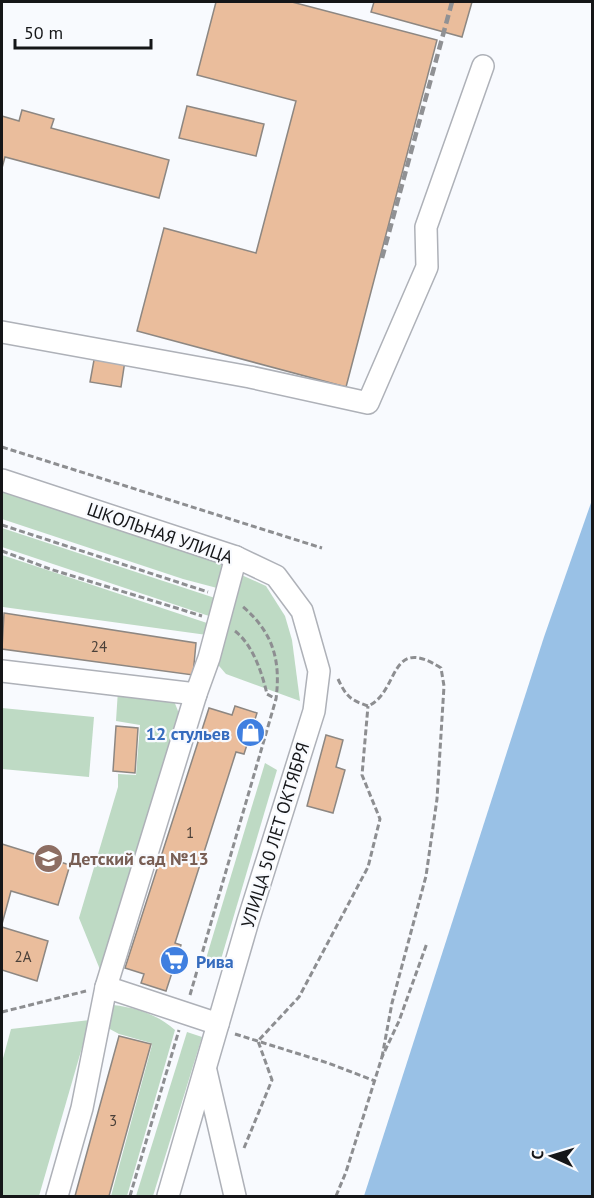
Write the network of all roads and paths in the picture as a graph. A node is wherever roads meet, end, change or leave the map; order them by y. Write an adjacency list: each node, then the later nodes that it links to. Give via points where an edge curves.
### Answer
1 (483, 66): 2 (street, via 426,227 427,267 368,403 250,377)
2 (2, 332)
3 (2, 447): 6 (path)
4 (2, 480): 8 (street, ШКОЛЬНАЯ УЛИЦА)
5 (2, 525): 9 (path)
6 (322, 548)
7 (2, 550): 11 (path, via 50,569)
8 (236, 557): 9 (street); 10 (street, ШКОЛЬНАЯ УЛИЦА, via 276,576)
9 (225, 598): 11 (street); 15 (path, via 257,619 267,636 278,665)
10 (303, 610): 21 (street, УЛИЦА 50 ЛЕТ ОКТЯБРЯ, via 319,671 314,711)
11 (219, 621): 14 (street); 15 (path, via 243,636 262,672 267,694)
12 (2, 671): 14 (street)
13 (336, 671): 16 (path, via 345,694)
14 (196, 693): 18 (street)
15 (276, 699): 19 (path)
16 (368, 706): 22 (path, via 362,775 380,819 368,867 299,997); 23 (path, via 378,702 398,665 408,659 427,660 441,668 444,686 437,798 426,876 392,1003)
17 (427, 943): 23 (path)
18 (106, 987): 19 (street); 20 (path); 27 (street, via 82,1108)
19 (185, 1011): 21 (street); 28 (path)
20 (2, 1012)
21 (218, 1024): 22 (path); 24 (street, УЛИЦА 50 ЛЕТ ОКТЯБРЯ)
22 (258, 1041): 25 (path); 26 (path, via 272,1080)
23 (382, 1057): 25 (path)
24 (206, 1069): 26 (street); 29 (street, УЛИЦА 50 ЛЕТ ОКТЯБРЯ)
25 (375, 1081): 30 (path)
26 (233, 1187)
27 (57, 1197)
28 (130, 1197)
29 (168, 1197)
30 (336, 1197)

